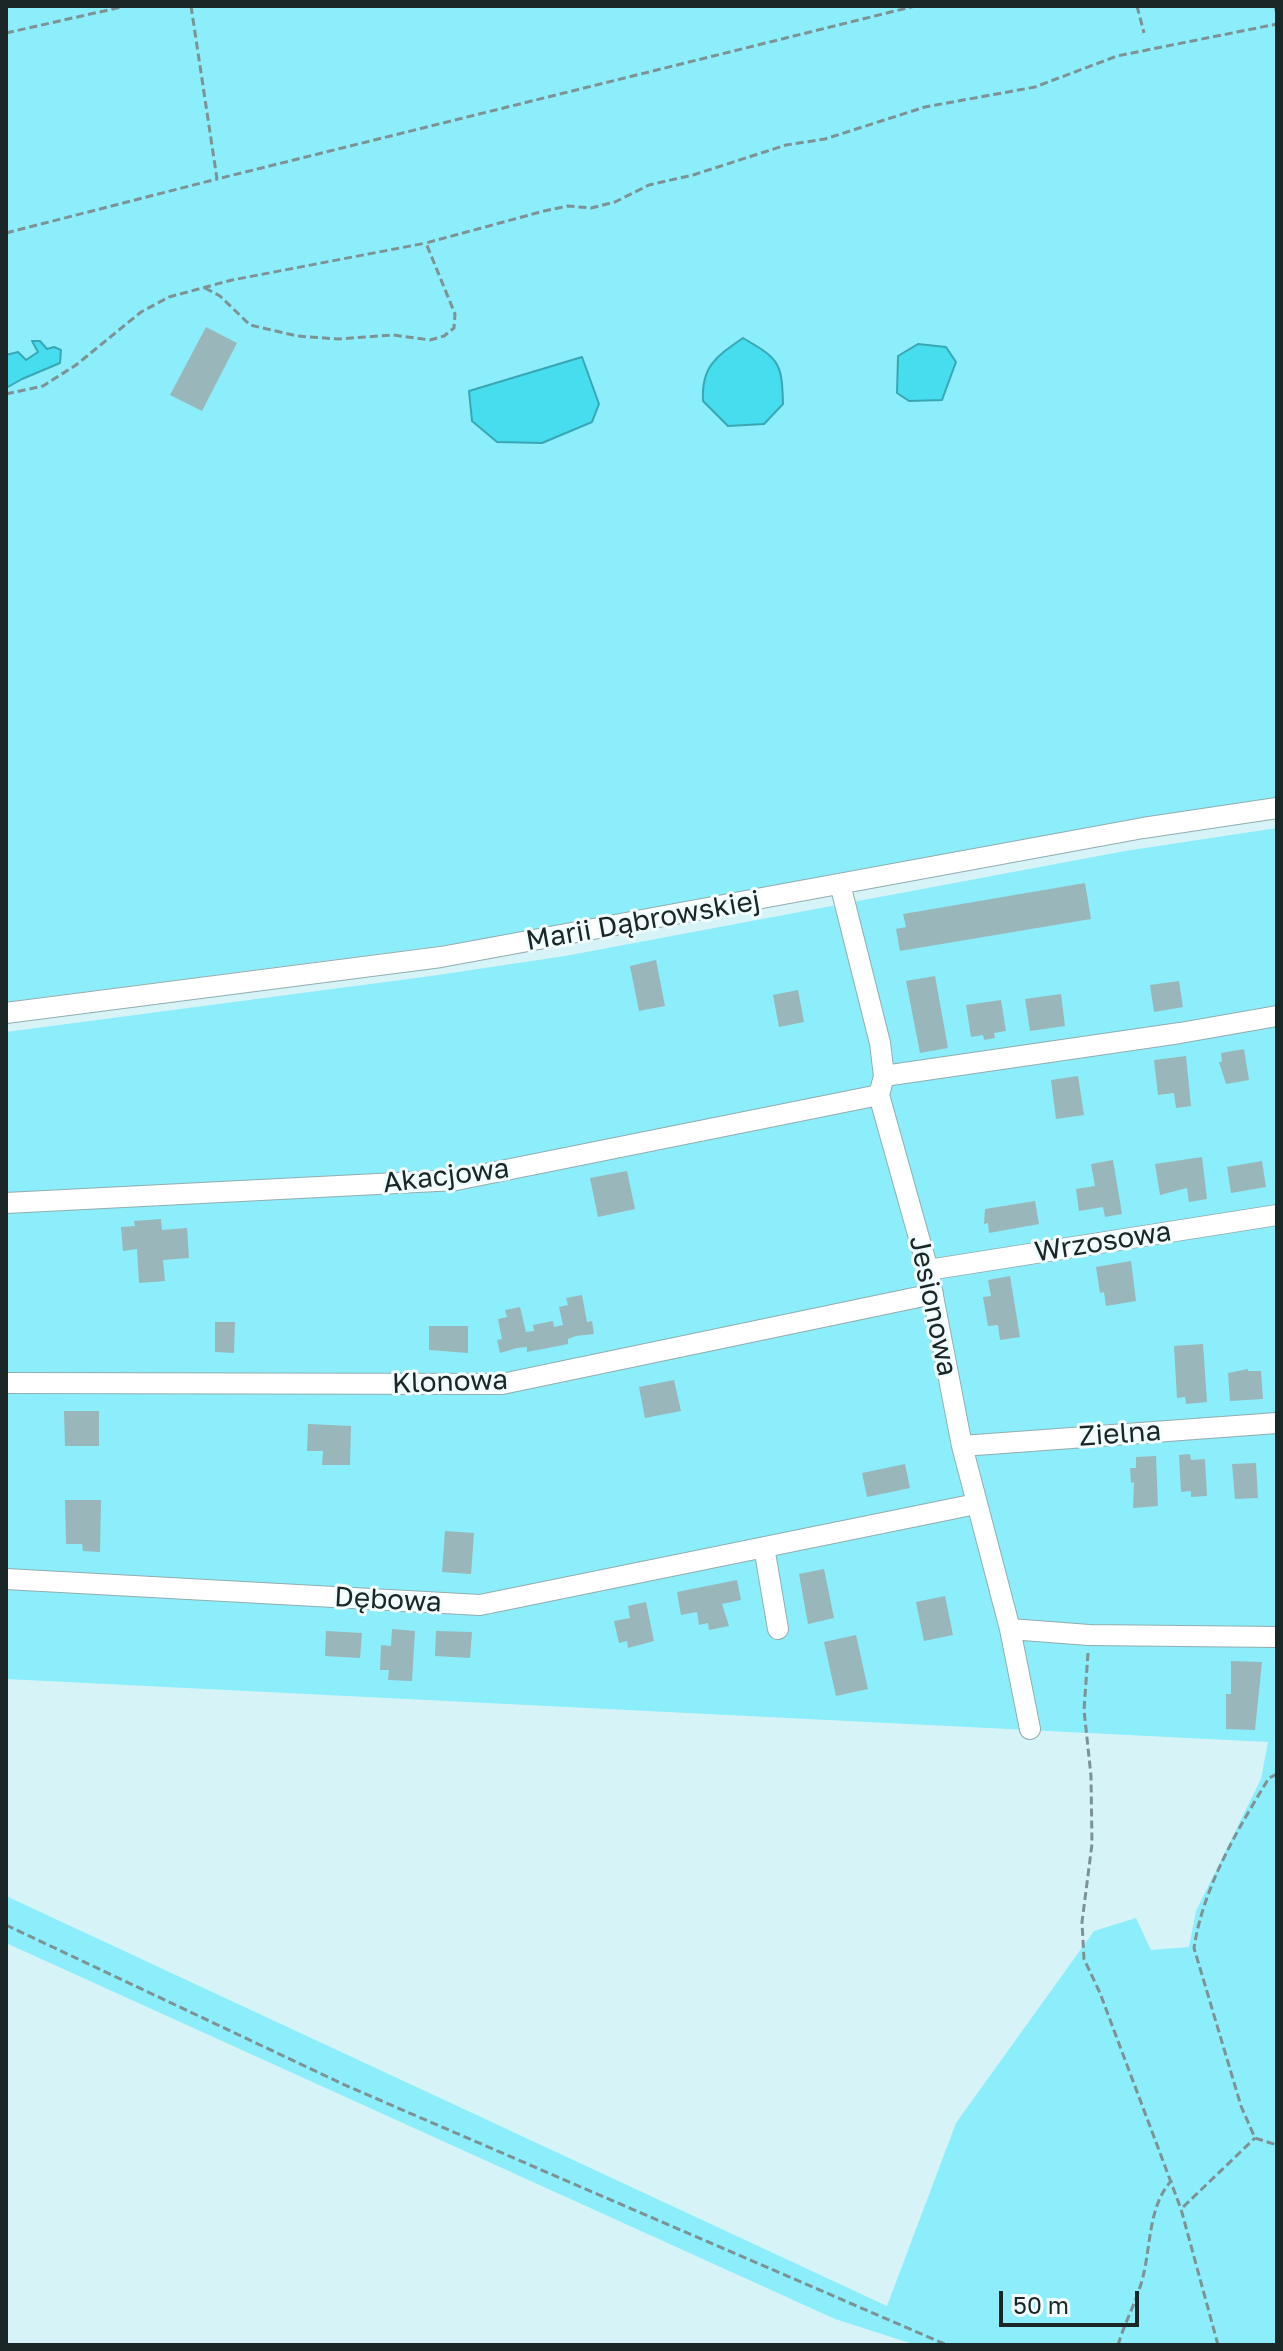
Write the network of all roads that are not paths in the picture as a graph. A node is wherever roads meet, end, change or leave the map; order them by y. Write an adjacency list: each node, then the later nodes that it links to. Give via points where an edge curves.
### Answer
1 (1277, 808): 2 (street, Marii Dąbrowskiej)
2 (840, 884): 3 (street, Marii Dąbrowskiej, via 441,957); 5 (street, Jesionowa, via 880,1043)
3 (6, 1013)
4 (1277, 1016): 5 (street, Akacjowa)
5 (882, 1086): 6 (street, Akacjowa, via 456,1180); 8 (street, Jesionowa)
6 (6, 1203)
7 (1277, 1215): 8 (street, Wrzosowa)
8 (928, 1270): 9 (street, Jesionowa)
9 (933, 1294): 10 (street, Klonowa, via 502,1384); 12 (street, Jesionowa)
10 (6, 1383)
11 (1277, 1423): 12 (street, Zielna)
12 (962, 1446): 13 (street, Jesionowa)
13 (976, 1504): 14 (street, Dębowa); 17 (street, Jesionowa)
14 (764, 1547): 15 (street, Dębowa, via 480,1605); 16 (street)
15 (6, 1579)
16 (778, 1629)
17 (1010, 1629): 18 (street); 19 (street, Jesionowa)
18 (1277, 1637)
19 (1030, 1729)

